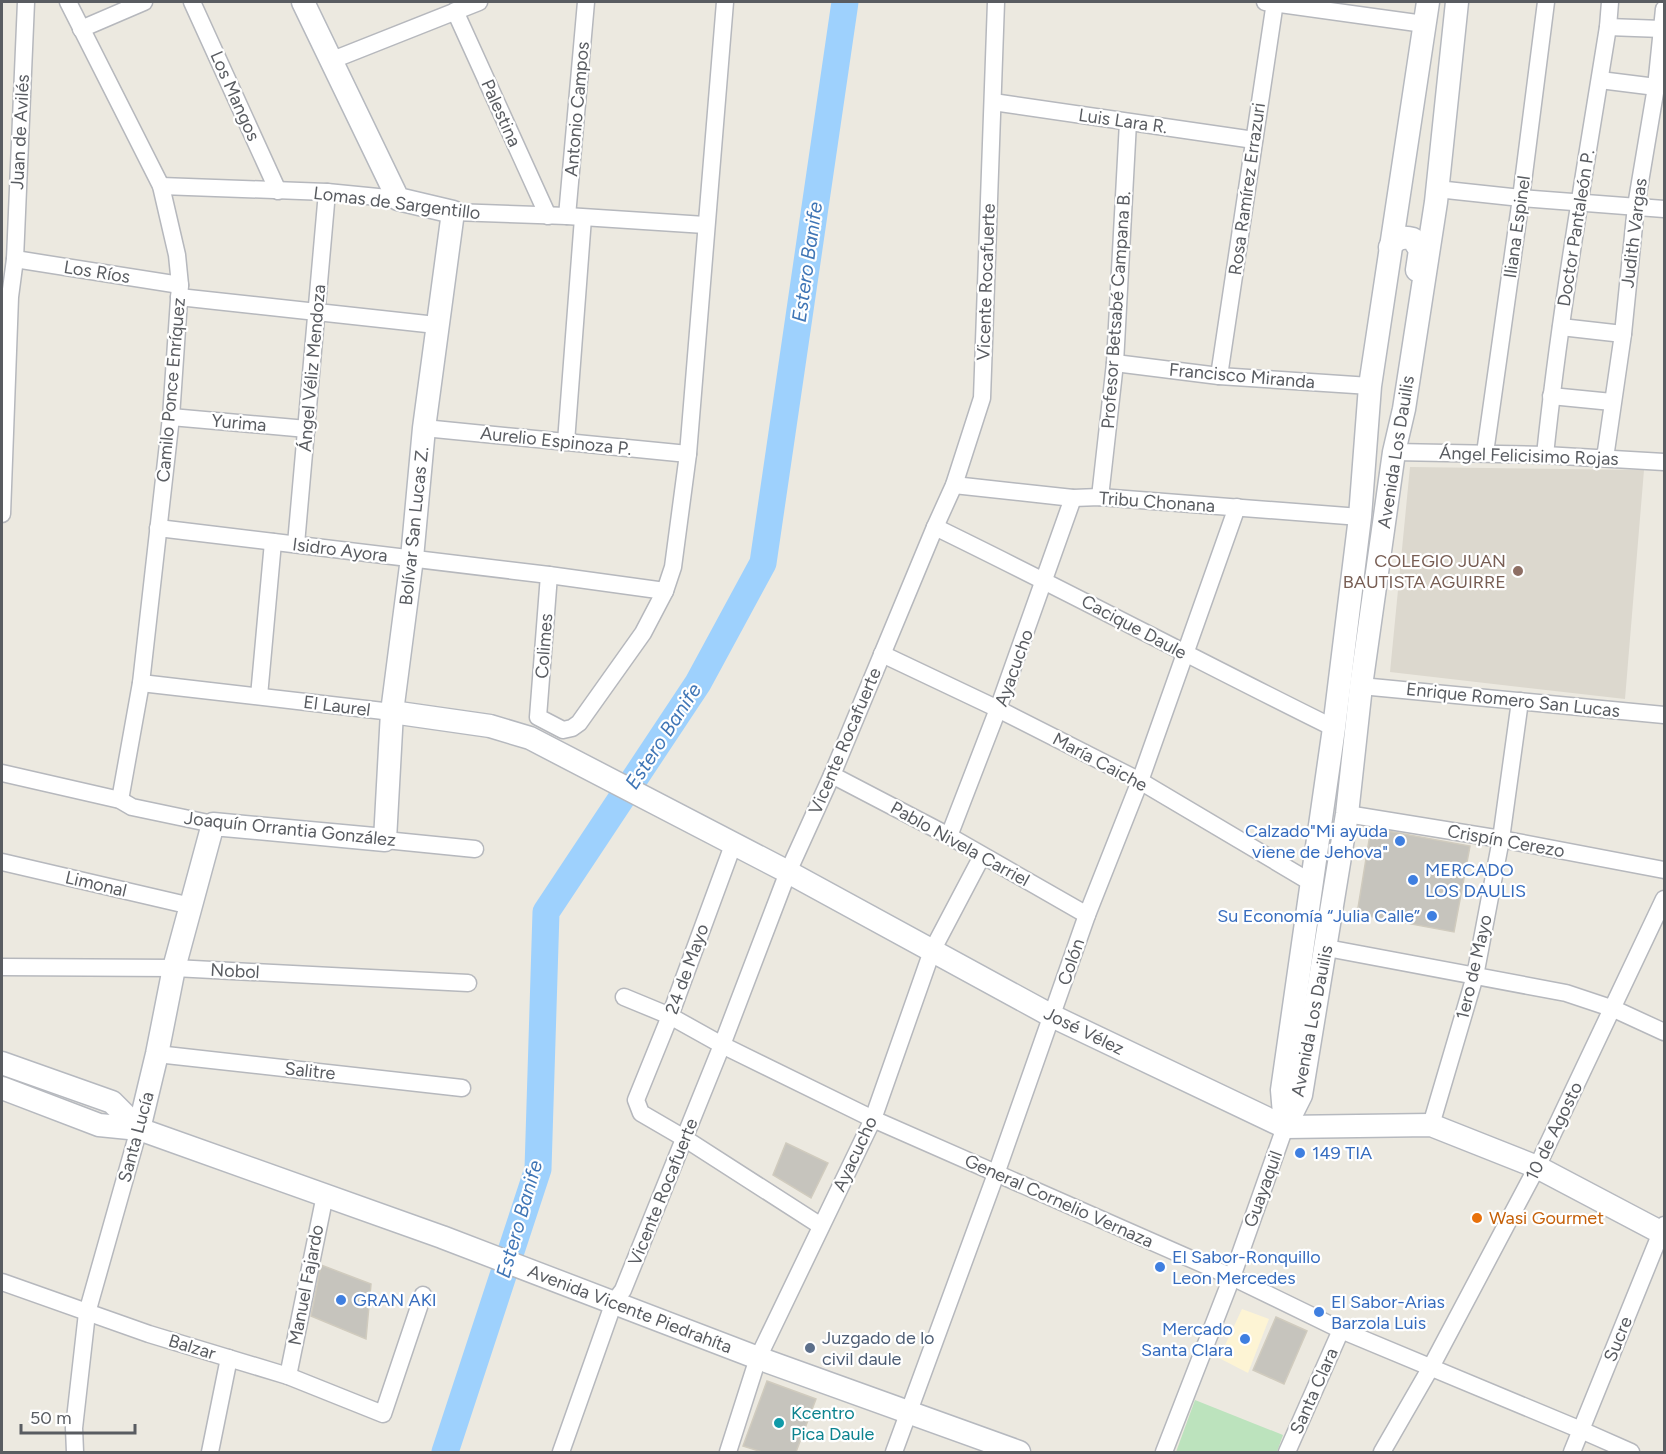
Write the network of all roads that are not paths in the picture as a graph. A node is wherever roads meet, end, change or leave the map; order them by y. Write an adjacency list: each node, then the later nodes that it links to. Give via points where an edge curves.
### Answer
1 (26, 2): 41 (street, Juan de Avilés)
2 (68, 2): 18 (street, Camilo Ponce Enríquez)
3 (144, 2): 18 (street)
4 (192, 2): 28 (street, Los Mangos)
5 (303, 2): 21 (street)
6 (479, 2): 15 (street)
7 (586, 2): 38 (street, Antonio Campos)
8 (724, 2): 39 (street)
9 (996, 2): 24 (street, Vicente Rocafuerte)
10 (1271, 2): 16 (street); 26 (street, Rosa Ramírez Errazuri)
11 (1456, 2): 30 (street, Avenida Los Dauilis)
12 (1546, 2): 31 (street, Iliana Espinel)
13 (1610, 2): 17 (street, Doctor Pantaleón P.)
14 (1665, 9): 19 (street, Judith Vargas)
15 (455, 11): 21 (street); 37 (street, Palestina)
16 (1426, 13): 20 (street, Avenida Los Dauilis)
17 (1608, 27): 19 (street); 22 (street, Doctor Pantaleón P.)
18 (81, 29): 27 (street, Camilo Ponce Enríquez)
19 (1662, 29): 23 (street, Judith Vargas)
20 (1419, 53): 30 (street, via 1423,79 1407,206 1411,212 1424,215 1430,212); 40 (street, Avenida Los Dauilis)
21 (330, 61): 32 (street)
22 (1600, 80): 23 (street); 33 (street, Doctor Pantaleón P.)
23 (1656, 87): 34 (street, Judith Vargas)
24 (993, 102): 25 (street, Luis Lara R.); 64 (street, Vicente Rocafuerte, via 982,399)
25 (1128, 122): 26 (street, Luis Lara R.); 48 (street, Profesor Betsabé Campana B.)
26 (1254, 140): 49 (street, Rosa Ramírez Errazuri)
27 (161, 186): 28 (street, Lomas de Sargentillo); 42 (street, Camilo Ponce Enríquez, via 177,255)
28 (278, 191): 29 (street, Lomas de Sargentillo)
29 (327, 192): 32 (street, Lomas de Sargentillo); 44 (street, Ángel Véliz Mendoza)
30 (1436, 196): 31 (street); 53 (street, Avenida Los Dauilis)
31 (1521, 198): 33 (street); 59 (street, Iliana Espinel)
32 (398, 199): 36 (street, Lomas de Sargentillo)
33 (1578, 203): 34 (street); 46 (street, Doctor Pantaleón P.)
34 (1636, 206): 35 (street); 47 (street, Judith Vargas)
35 (1665, 209)
36 (453, 212): 37 (street, Lomas de Sargentillo); 45 (street, Bolívar San Lucas Z.)
37 (548, 216): 38 (street, Lomas de Sargentillo)
38 (575, 217): 39 (street, Lomas de Sargentillo); 57 (street, Antonio Campos)
39 (705, 225): 60 (street)
40 (1390, 247): 50 (street, Avenida Los Dauilis); 53 (street, via 1404,237 1413,239 1420,250 1403,368)
41 (15, 259): 42 (street, Los Ríos); 43 (street, Juan de Avilés)
42 (179, 291): 44 (street, Los Ríos); 54 (street, Camilo Ponce Enríquez)
43 (6, 297): 68 (street, Juan de Avilés)
44 (317, 313): 45 (street, Los Ríos); 56 (street, Ángel Véliz Mendoza)
45 (436, 325): 55 (street, Bolívar San Lucas Z.)
46 (1561, 327): 47 (street); 51 (street, Doctor Pantaleón P.)
47 (1623, 334): 52 (street, Judith Vargas)
48 (1115, 363): 49 (street, Francisco Miranda); 65 (street, Profesor Betsabé Campana B.)
49 (1219, 376): 50 (street, Francisco Miranda)
50 (1370, 386): 69 (street, Avenida Los Dauilis)
51 (1551, 396): 52 (street); 61 (street, Doctor Pantaleón P.)
52 (1612, 402): 62 (street, Judith Vargas)
53 (1404, 409): 58 (street, Avenida Los Dauilis)
54 (171, 417): 56 (street, Yurima); 71 (street, Camilo Ponce Enríquez)
55 (424, 428): 57 (street, Aurelio Espinoza P.); 74 (street, Bolívar San Lucas Z.)
56 (307, 429): 73 (street, Ángel Véliz Mendoza)
57 (566, 442): 60 (street, Aurelio Espinoza P.)
58 (1394, 452): 59 (street, Ángel Felicisimo Rojas); 81 (street, Avenida Los Dauilis)
59 (1485, 453): 61 (street, Ángel Felicisimo Rojas)
60 (688, 454): 77 (street, via 673,567)
61 (1545, 455): 62 (street, Ángel Felicisimo Rojas)
62 (1605, 458): 63 (street, Ángel Felicisimo Rojas)
63 (1665, 462)
64 (954, 485): 66 (street, Tribu Chonana); 70 (street, Vicente Rocafuerte)
65 (1100, 497): 66 (street, Tribu Chonana); 67 (street, Tribu Chonana)
66 (1073, 498): 76 (street, Ayacucho)
67 (1237, 507): 69 (street, Tribu Chonana); 79 (street, Colón)
68 (2, 513)
69 (1360, 517): 87 (street, Avenida Los Dauilis)
70 (935, 526): 76 (street, Cacique Daule); 78 (street, Vicente Rocafuerte)
71 (158, 528): 72 (street, Isidro Ayora); 80 (street, Camilo Ponce Enríquez)
72 (273, 542): 73 (street, Isidro Ayora); 82 (street)
73 (296, 544): 74 (street, Isidro Ayora)
74 (412, 558): 75 (street, Isidro Ayora); 85 (street, Bolívar San Lucas Z.)
75 (549, 575): 77 (street, Isidro Ayora); 77 (street, Colimes, via 538,717 563,730 579,723 643,633)
76 (1046, 580): 79 (street, Cacique Daule); 84 (street, Ayacucho)
77 (665, 591)
78 (882, 654): 84 (street, María Caiche); 90 (street, Vicente Rocafuerte)
79 (1185, 654): 87 (street, Cacique Daule); 91 (street, Colón)
80 (141, 683): 82 (street, El Laurel); 92 (street, Camilo Ponce Enríquez)
81 (1361, 686): 83 (street, Enrique Romero San Lucas); 93 (street, Avenida Los Dauilis)
82 (259, 696): 85 (street, El Laurel)
83 (1521, 700): 86 (street, Enrique Romero San Lucas); 96 (street, 1ero de Mayo)
84 (998, 709): 91 (street, María Caiche); 95 (street, Ayacucho)
85 (392, 712): 88 (street, El Laurel, via 490,726); 97 (street, Bolívar San Lucas Z.)
86 (1665, 716)
87 (1334, 728): 104 (street, Avenida Los Dauilis)
88 (530, 738): 98 (street, José Vélez)
89 (2, 772): 92 (street, Joaquín Orrantia González)
90 (832, 775): 95 (street, Pablo Nivela Carriel); 103 (street, Vicente Rocafuerte)
91 (1140, 782): 104 (street, María Caiche); 107 (street, Colón)
92 (120, 800): 94 (street, Joaquín Orrantia González, via 132,807)
93 (1347, 814): 96 (street, Crispín Cerezo); 108 (street, Avenida Los Dauilis)
94 (213, 824): 97 (street, Joaquín Orrantia González); 106 (street, Santa Lucía)
95 (949, 836): 100 (street, Pablo Nivela Carriel)
96 (1501, 839): 102 (street, Crispín Cerezo); 112 (street, 1ero de Mayo)
97 (385, 840): 99 (street, Joaquín Orrantia González)
98 (733, 844): 103 (street, José Vélez); 116 (street, 24 de Mayo)
99 (475, 849)
100 (982, 856): 107 (street, Pablo Nivela Carriel); 109 (street, Ayacucho)
101 (2, 862): 106 (street, Limonal)
102 (1665, 870)
103 (788, 872): 109 (street, José Vélez); 119 (street, Vicente Rocafuerte)
104 (1312, 883): 126 (street, Avenida Los Dauilis, via 1282,1090)
105 (1665, 899): 115 (street, 10 de Agosto)
106 (191, 906): 111 (street, Santa Lucía)
107 (1087, 915): 117 (street, Colón)
108 (1326, 948): 112 (street); 126 (street, Avenida Los Dauilis, via 1301,1095)
109 (932, 951): 117 (street, José Vélez); 124 (street, Ayacucho)
110 (2, 967): 111 (street, Nobol)
111 (174, 968): 113 (street, Nobol); 120 (street, Santa Lucía)
112 (1475, 976): 115 (street, via 1566,993); 125 (street, 1ero de Mayo)
113 (468, 983)
114 (624, 997): 116 (street, General Cornelio Vernaza)
115 (1614, 1009): 118 (street); 129 (street, 10 de Agosto)
116 (670, 1016): 119 (street, General Cornelio Vernaza); 128 (street, 24 de Mayo, via 636,1100 641,1113)
117 (1052, 1016): 126 (street, José Vélez); 130 (street, Colón)
118 (1665, 1032)
119 (722, 1045): 124 (street, General Cornelio Vernaza); 128 (street, Vicente Rocafuerte)
120 (157, 1054): 123 (street, Salitre); 127 (street, Santa Lucía)
121 (2, 1063): 127 (street, Avenida Vicente Piedrahíta, via 112,1102)
122 (2, 1088): 127 (street, Avenida Vicente Piedrahíta, via 99,1125)
123 (462, 1088)
124 (873, 1119): 130 (street, General Cornelio Vernaza); 132 (street, Ayacucho)
125 (1431, 1125): 126 (street, José Vélez); 129 (street, José Vélez)
126 (1285, 1127): 134 (street, Guayaquil)
127 (139, 1129): 131 (street, Avenida Vicente Piedrahíta); 138 (street, Santa Lucía)
128 (684, 1138): 132 (street); 137 (street, Vicente Rocafuerte, via 623,1290)
129 (1537, 1167): 133 (street, José Vélez); 142 (street, 10 de Agosto)
130 (996, 1174): 134 (street, General Cornelio Vernaza); 144 (street, Colón)
131 (325, 1195): 137 (street, Avenida Vicente Piedrahíta); 143 (street, Manuel Fajardo)
132 (820, 1226): 141 (street, Ayacucho)
133 (1664, 1230): 145 (street, Sucre)
134 (1232, 1277): 139 (street, General Cornelio Vernaza); 152 (street, Guayaquil)
135 (2, 1282): 138 (street, Balzar)
136 (423, 1295): 143 (street, Balzar, via 382,1414)
137 (614, 1302): 141 (street, Avenida Vicente Piedrahíta); 148 (street, Vicente Rocafuerte)
138 (87, 1313): 140 (street, Balzar); 146 (street, Santa Lucía, via 74,1428)
139 (1341, 1330): 142 (street, General Cornelio Vernaza); 153 (street, Santa Clara)
140 (229, 1358): 143 (street, Balzar); 147 (street)
141 (758, 1358): 144 (street, Avenida Vicente Piedrahíta); 149 (street, Ayacucho)
142 (1431, 1367): 145 (street, General Cornelio Vernaza); 154 (street, 10 de Agosto)
143 (288, 1376)
144 (908, 1412): 150 (street, Colón); 151 (street, Avenida Vicente Piedrahíta)
145 (1581, 1430): 155 (street, Sucre); 156 (street, General Cornelio Vernaza)
146 (75, 1452)
147 (210, 1452)
148 (561, 1452)
149 (728, 1452)
150 (894, 1452)
151 (1019, 1452)
152 (1164, 1452)
153 (1287, 1452)
154 (1382, 1452)
155 (1572, 1452)
156 (1631, 1452)

